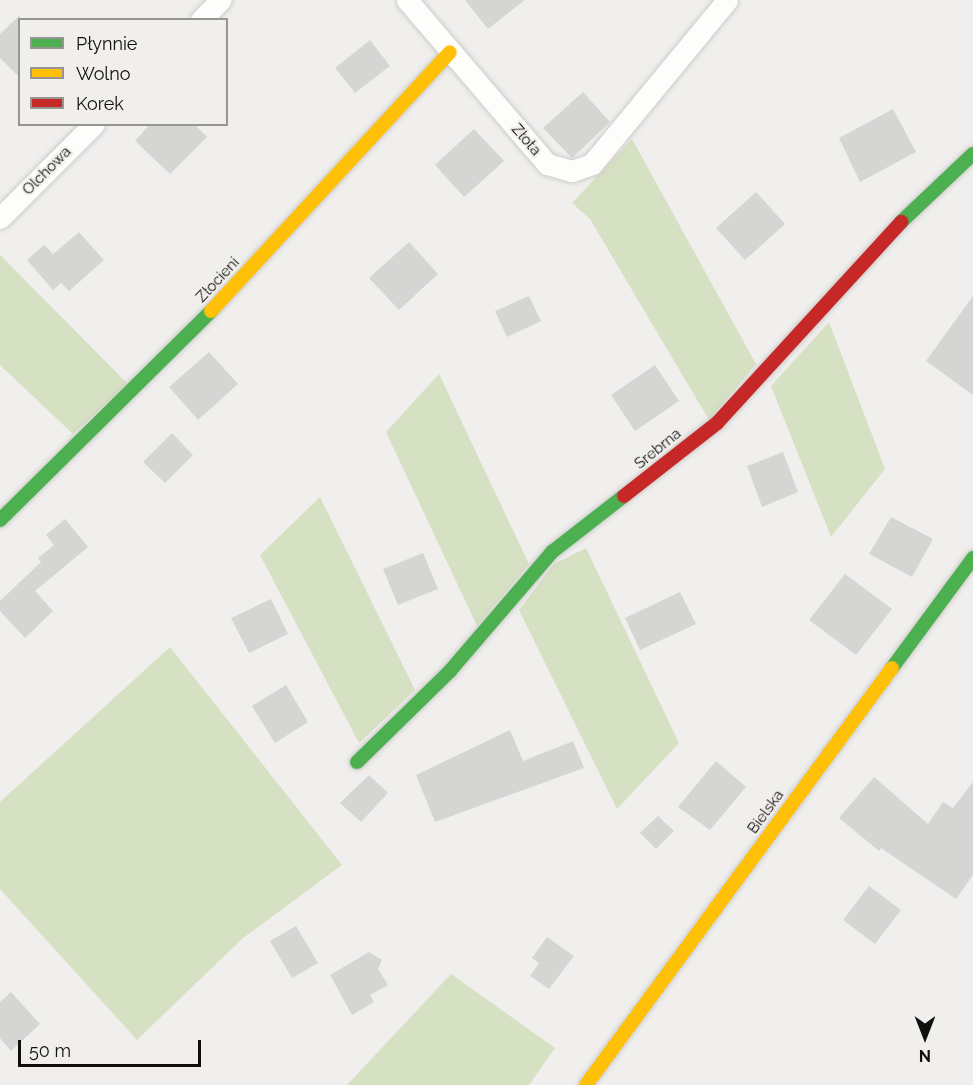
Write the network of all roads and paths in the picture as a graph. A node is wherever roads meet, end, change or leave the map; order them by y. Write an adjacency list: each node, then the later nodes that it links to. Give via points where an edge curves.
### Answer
1 (220, 0): 4 (street)
2 (407, 0): 5 (street, Złota)
3 (727, 0): 5 (street, Złota, via 592,164 572,171 548,164)
4 (203, 18)
5 (450, 52): 9 (street, Złocieni, via 171,354)
6 (92, 126): 8 (street, Olchowa)
7 (973, 154): 11 (street, Srebrna, via 924,197 717,423 552,552 450,671)
8 (0, 218)
9 (0, 520)
10 (973, 558): 12 (street, Bielska)
11 (357, 762)
12 (586, 1085)

